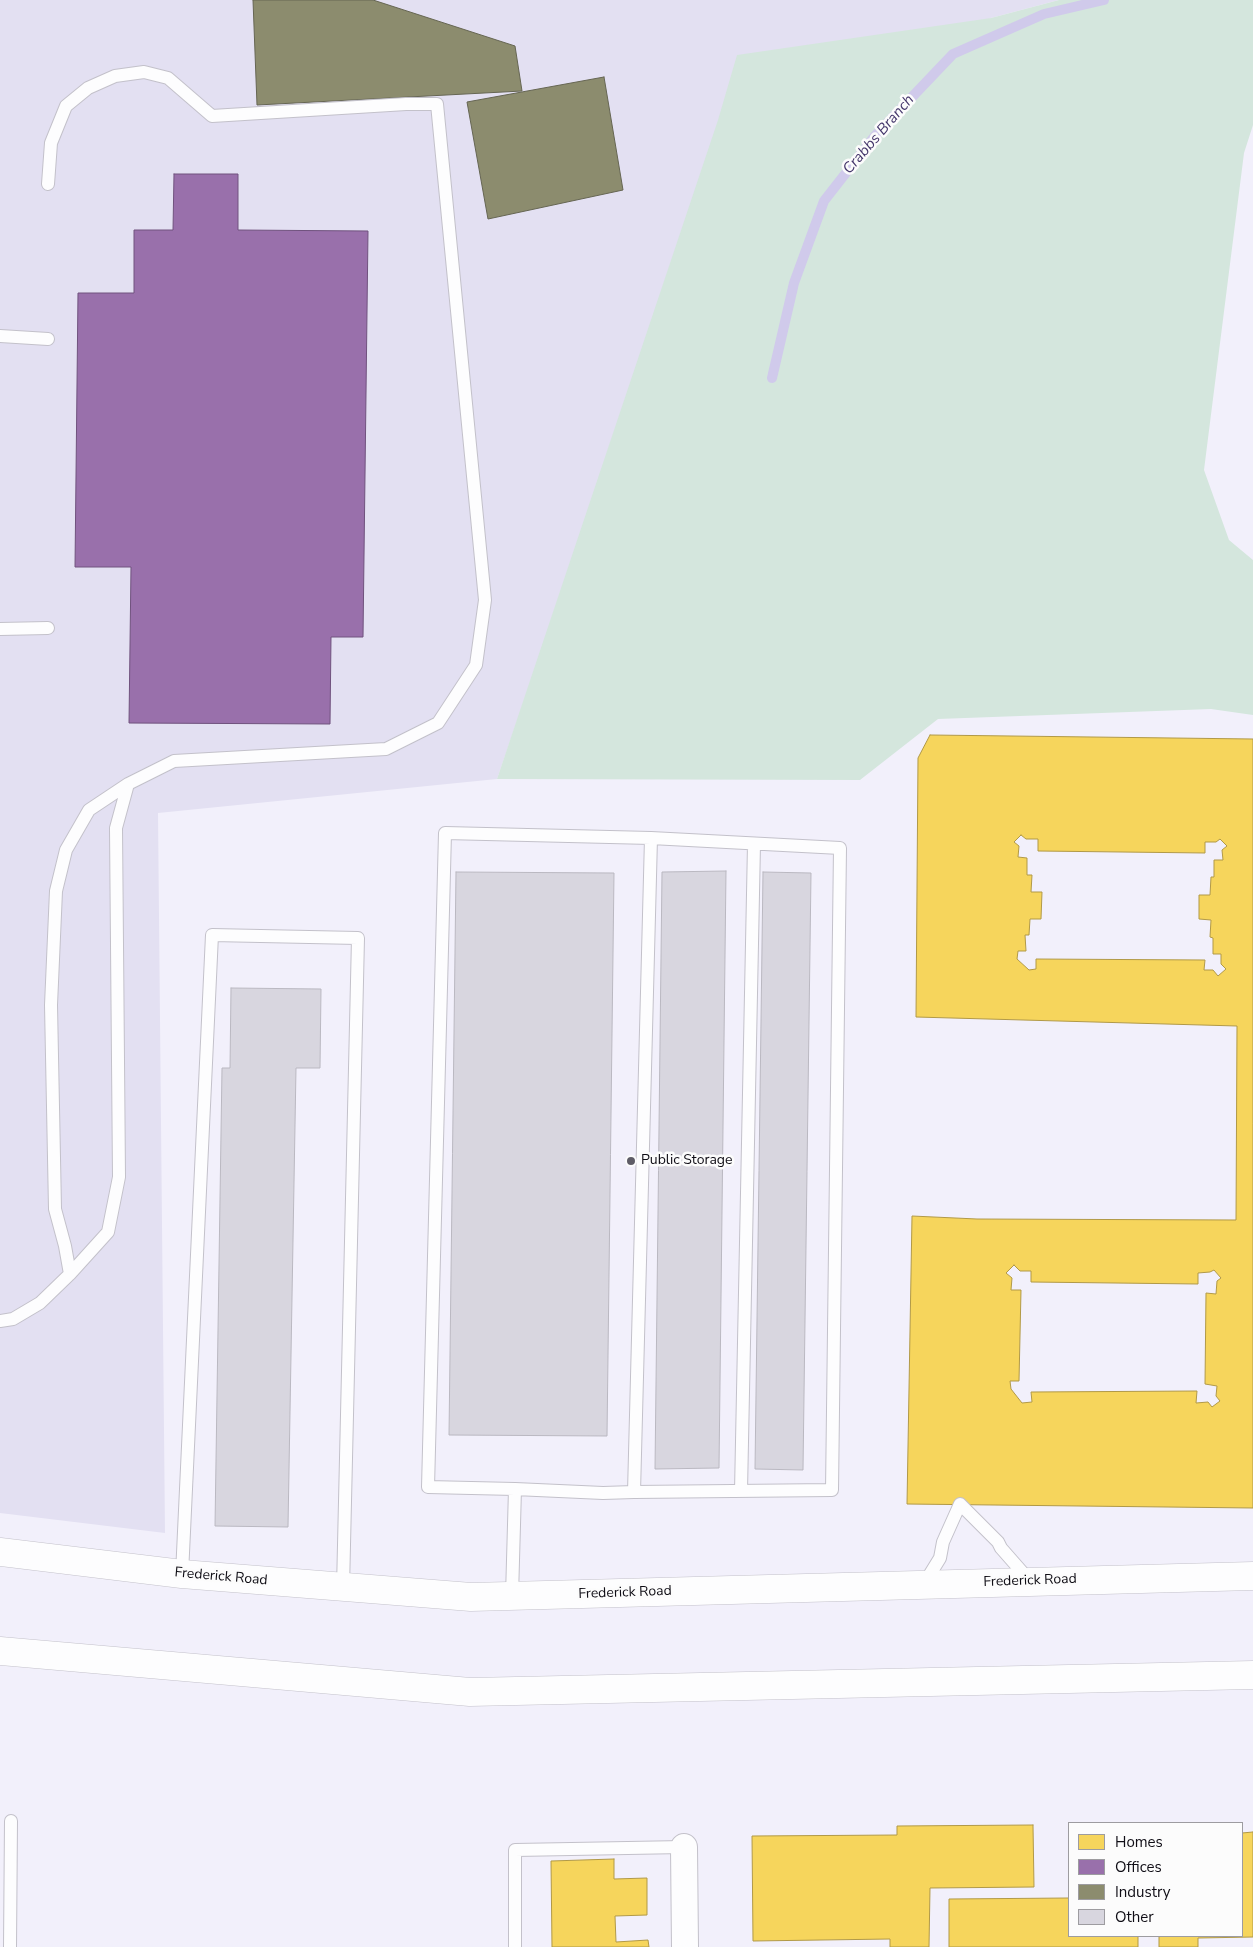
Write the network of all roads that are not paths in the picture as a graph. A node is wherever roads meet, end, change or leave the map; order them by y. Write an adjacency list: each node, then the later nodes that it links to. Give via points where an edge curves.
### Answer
1 (48, 184): 6 (lane, via 51,142 66,106 88,88 115,76 144,72 168,78 212,116 437,104 484,600 476,665 438,723 386,748 174,761)
2 (0, 336): 3 (lane)
3 (48, 339)
4 (48, 628): 5 (lane)
5 (0, 629)
6 (128, 784): 9 (lane, via 116,828 119,1177 108,1232); 9 (lane, via 89,810 66,850 56,891 50,1005 55,1209)
7 (651, 838): 8 (lane); 11 (lane, via 445,833 428,1487); 13 (lane)
8 (754, 844): 12 (lane); 12 (lane, via 840,848 832,1490)
9 (70, 1274): 10 (lane, via 40,1303 12,1319)
10 (0, 1321)
11 (515, 1489): 13 (lane); 20 (lane)
12 (741, 1491): 13 (lane)
13 (634, 1492)
14 (0, 1552): 15 (main road, Frederick Road)
15 (182, 1574): 19 (main road, Frederick Road); 19 (lane, via 212,935 358,938)
16 (1253, 1576): 17 (main road, Frederick Road)
17 (1030, 1581): 18 (main road, Frederick Road); 18 (lane, via 998,1542 960,1504 943,1542 940,1558)
18 (924, 1584): 20 (main road, Frederick Road)
19 (343, 1588): 20 (main road, Frederick Road, via 471,1597)
20 (512, 1596)
21 (0, 1651): 22 (main road, via 470,1692)
22 (1253, 1675)
23 (11, 1820): 25 (lane)
24 (684, 1847): 26 (lane, via 515,1850); 27 (street)
25 (10, 1947)
26 (515, 1947)
27 (685, 1947)

